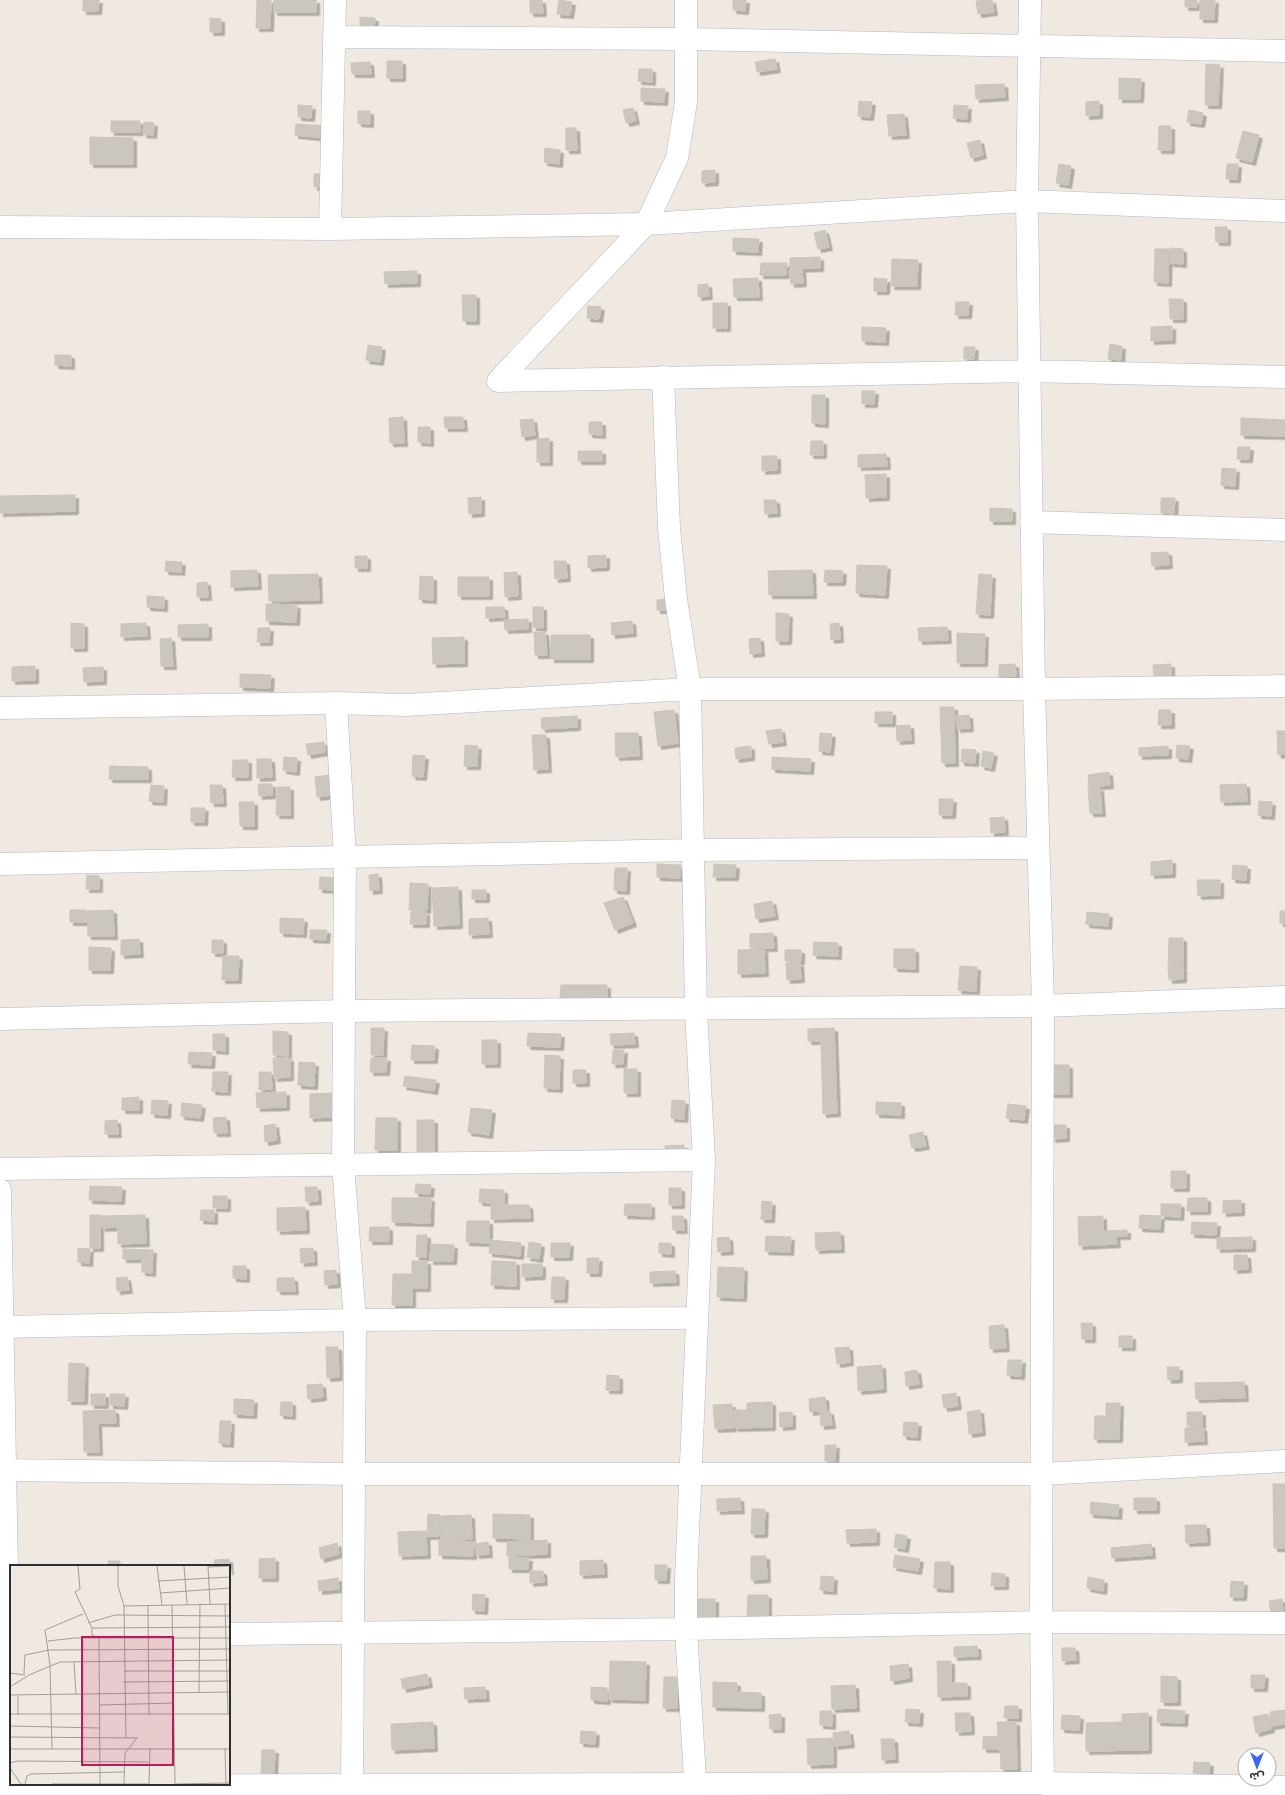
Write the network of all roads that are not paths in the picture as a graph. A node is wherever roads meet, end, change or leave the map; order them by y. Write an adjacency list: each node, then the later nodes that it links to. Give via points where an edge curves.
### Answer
1 (335, 0): 4 (street)
2 (686, 0): 5 (street)
3 (1030, 0): 6 (street)
4 (334, 37): 5 (street); 12 (street)
5 (686, 39): 6 (street); 10 (street, via 686,102 677,158)
6 (1030, 46): 7 (street); 8 (street)
7 (1285, 51)
8 (1027, 201): 9 (street); 10 (street); 13 (street)
9 (1285, 211)
10 (646, 224): 12 (street); 15 (street, via 498,381)
11 (0, 227): 12 (street)
12 (330, 229)
13 (1029, 371): 14 (street); 15 (street); 16 (street)
14 (1285, 377)
15 (663, 378): 19 (street, via 669,528 676,599)
16 (1031, 522): 17 (street); 20 (street)
17 (1285, 530)
18 (1285, 686): 20 (street)
19 (690, 689): 20 (street); 21 (street, via 406,705); 24 (street)
20 (1034, 689): 23 (street)
21 (336, 703): 22 (street); 25 (street)
22 (0, 708)
23 (1038, 848): 24 (street); 28 (street)
24 (692, 850): 25 (street); 29 (street)
25 (345, 857): 26 (street); 30 (street)
26 (0, 864)
27 (1285, 997): 28 (street)
28 (1043, 1006): 29 (street); 43 (street)
29 (696, 1010): 30 (street); 32 (street)
30 (344, 1011): 31 (street); 33 (street)
31 (0, 1019)
32 (704, 1160): 33 (street); 36 (street)
33 (343, 1164): 34 (street); 37 (street)
34 (0, 1169)
35 (0, 1190): 38 (street)
36 (697, 1318): 37 (street); 42 (street)
37 (355, 1320): 38 (street); 41 (street)
38 (1, 1327): 40 (street)
39 (1285, 1461): 43 (street)
40 (2, 1470): 41 (street); 49 (street)
41 (354, 1474): 42 (street); 47 (street)
42 (690, 1474): 43 (street); 46 (street)
43 (1041, 1474): 44 (street)
44 (1041, 1622): 45 (street); 46 (street); 50 (street)
45 (1285, 1623)
46 (686, 1629): 47 (street); 53 (street)
47 (353, 1632): 48 (street); 54 (street)
48 (230, 1634)
49 (6, 1636): 52 (street)
50 (1043, 1782): 51 (street); 53 (street); 55 (street)
51 (1285, 1787)
52 (7, 1789): 54 (street)
53 (695, 1789): 54 (street)
54 (352, 1790)
55 (1069, 1795)

